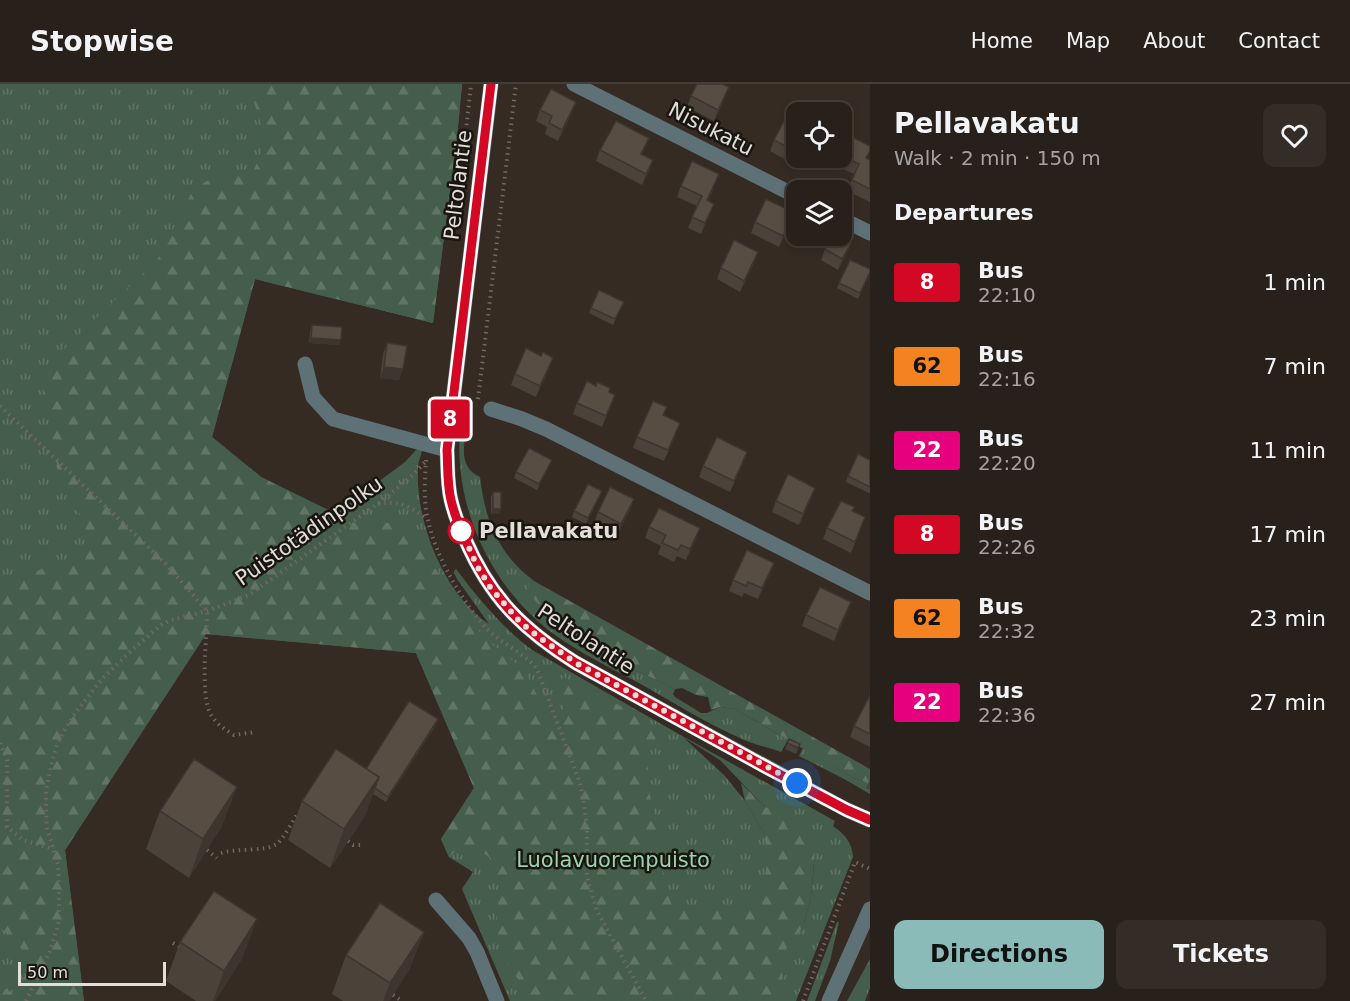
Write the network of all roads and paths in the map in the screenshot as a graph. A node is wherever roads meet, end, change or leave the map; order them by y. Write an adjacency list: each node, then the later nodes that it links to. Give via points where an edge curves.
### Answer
1 (471, 84): 5 (path)
2 (491, 84): 13 (street, Peltolantie)
3 (516, 84): 11 (path, via 487,305)
4 (574, 84): 6 (street, Nisukatu)
5 (464, 149)
6 (786, 191)
7 (852, 224): 8 (street)
8 (870, 233)
9 (305, 364): 12 (street, via 313,397 333,420)
10 (0, 406): 18 (path, via 165,563)
11 (484, 407): 17 (street, via 546,429)
12 (427, 445): 13 (street); 14 (path)
13 (447, 450): 22 (street, Peltolantie, via 451,500 457,521 490,587 520,622 576,663)
14 (426, 461): 15 (path, Puistotädinpolku); 16 (path)
15 (377, 504): 16 (path, via 402,504); 18 (path, Puistotädinpolku, via 249,595)
16 (427, 519): 38 (path, via 450,575 477,616 499,640 537,669 580,783 586,829 586,877 597,911)
17 (870, 593)
18 (207, 611): 19 (path, via 205,666 209,711 215,721 234,735); 25 (path, Puistotädinpolku, via 171,620 151,632 102,679 65,729 46,790 47,828)
19 (255, 732)
20 (0, 743): 25 (path, via 8,760 8,827 23,840)
21 (300, 810): 27 (path, via 275,844)
22 (870, 820)
23 (348, 841): 24 (path)
24 (363, 844)
25 (53, 849): 35 (path, Puistotädinpolku, via 58,864 58,921 50,951)
26 (207, 850): 28 (path)
27 (221, 853)
28 (217, 858)
29 (870, 869): 39 (path, via 855,862)
30 (436, 900): 37 (street, via 469,938)
31 (870, 909): 40 (street)
32 (172, 943): 33 (path)
33 (186, 951)
34 (393, 995): 36 (path)
35 (26, 1001)
36 (402, 1001)
37 (496, 1001)
38 (646, 1001)
39 (803, 1001)
40 (829, 1001)

